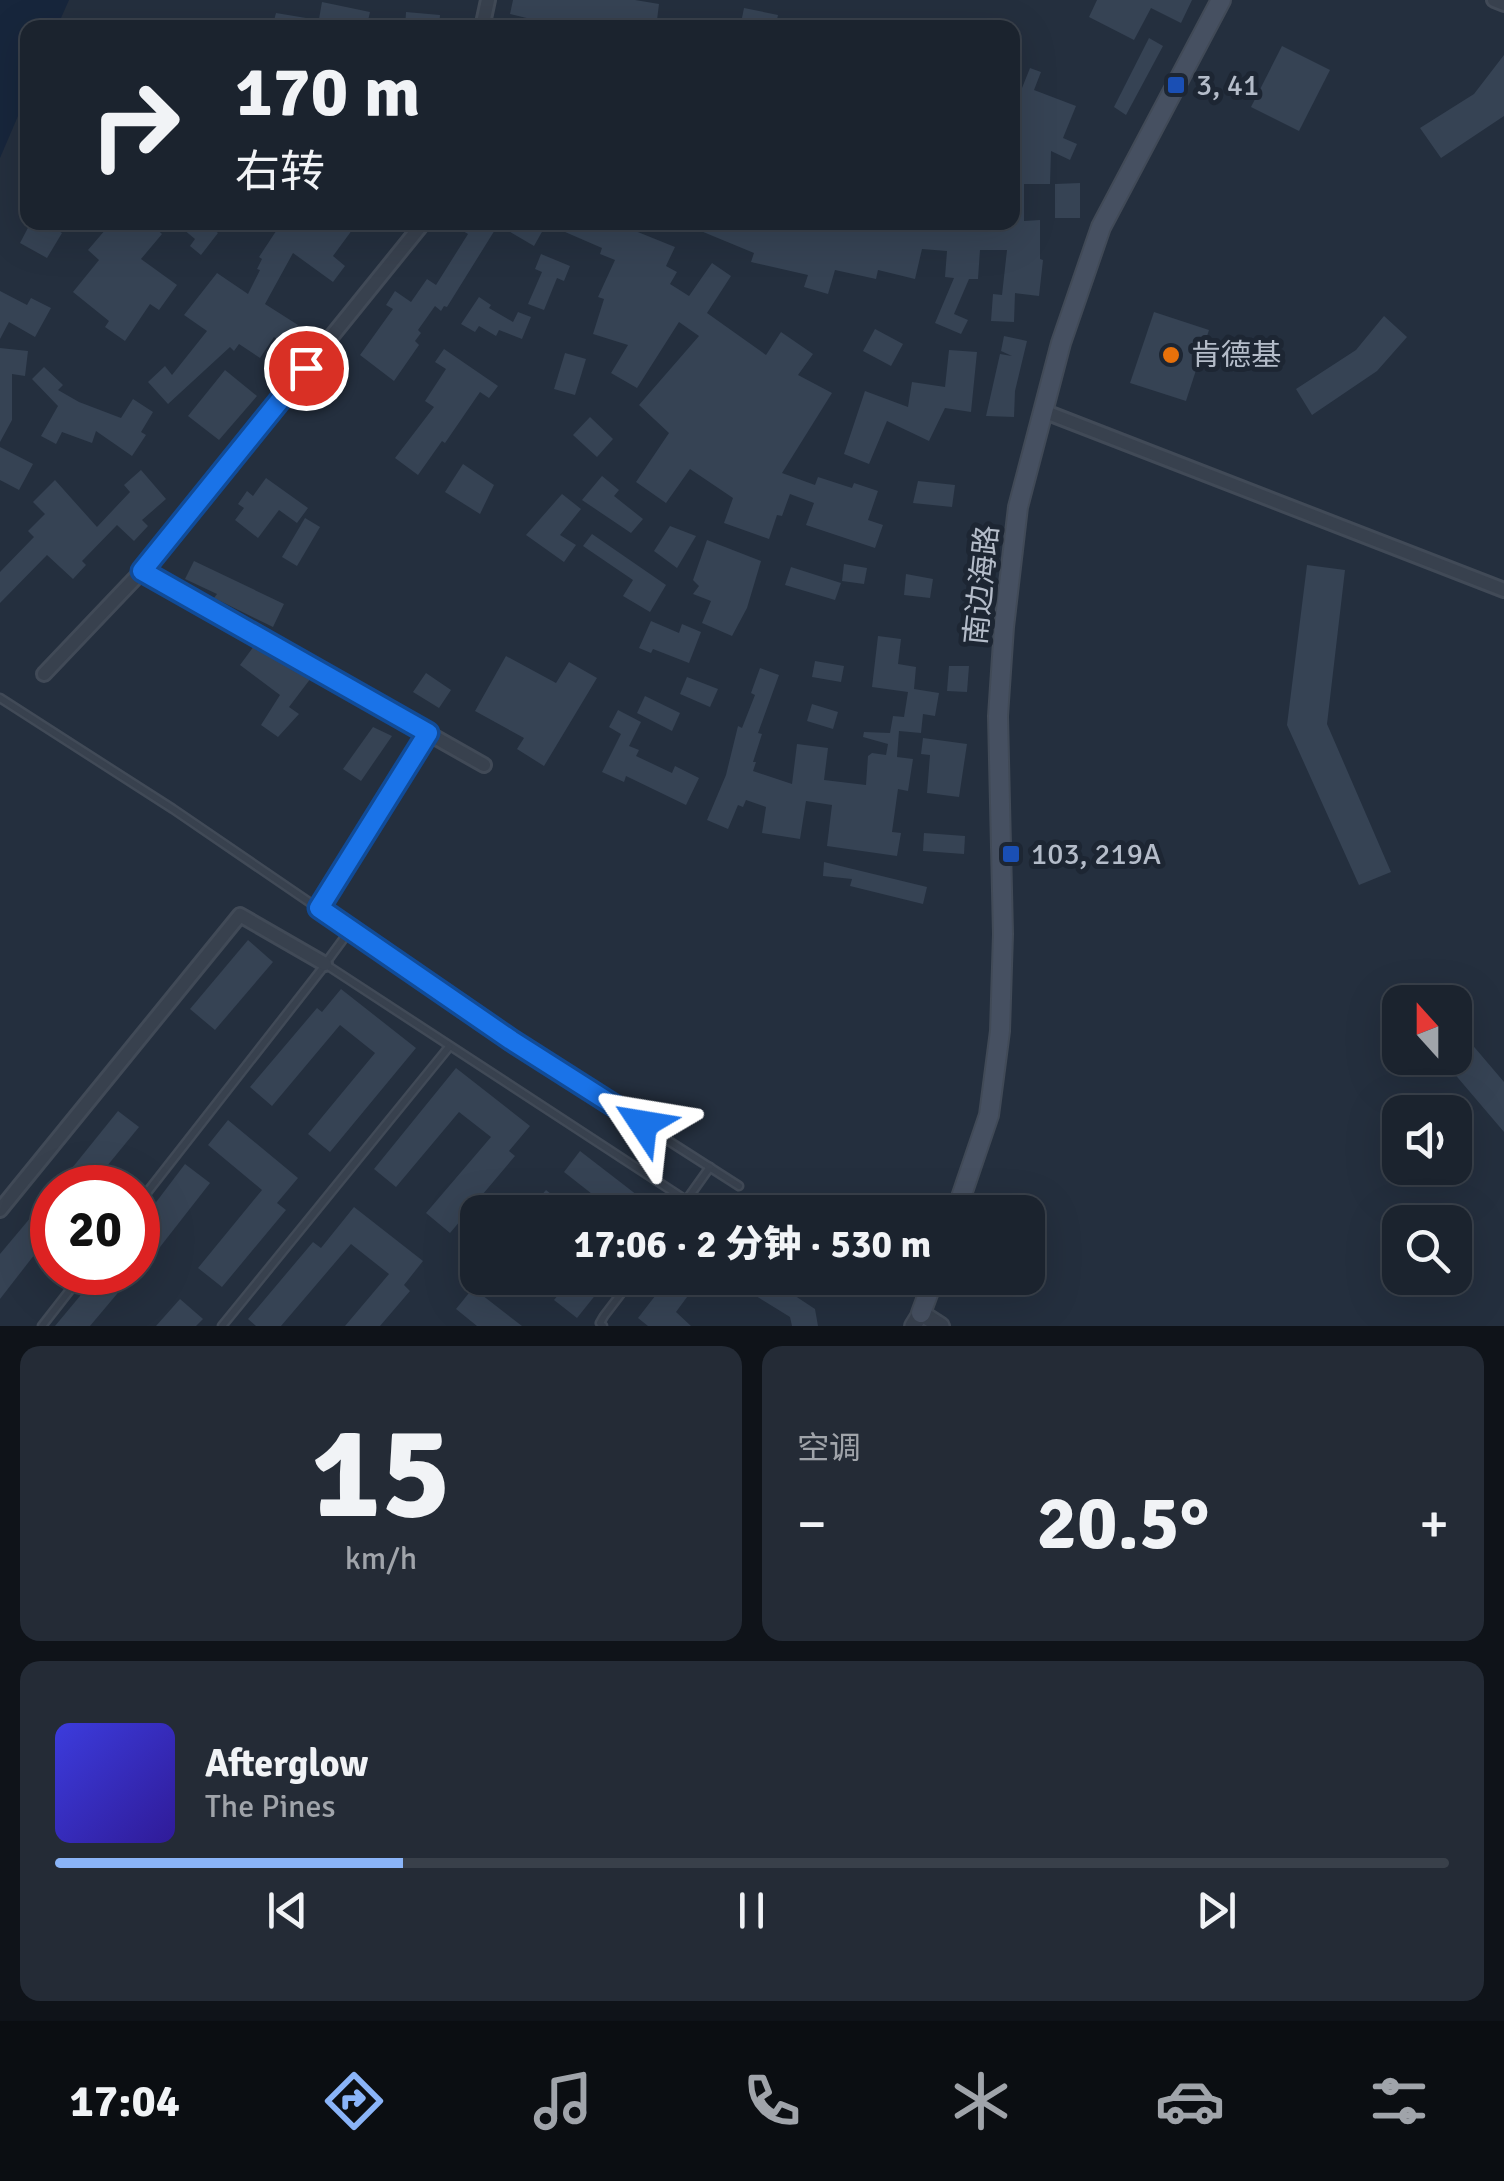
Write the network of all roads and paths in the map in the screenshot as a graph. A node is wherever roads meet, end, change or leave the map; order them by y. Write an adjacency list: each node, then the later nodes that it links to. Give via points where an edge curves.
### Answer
1 (1221, 0): 5 (main road, 南边海路, via 1101,228)
2 (1494, 0): 3 (street)
3 (1504, 4)
4 (418, 230): 6 (street)
5 (1043, 412): 7 (street); 21 (main road, 南边海路, via 1018,507 1003,645 1000,1031 989,1115)
6 (142, 571): 8 (street); 10 (street)
7 (1504, 590)
8 (44, 674)
9 (0, 698): 12 (lane)
10 (428, 733): 11 (street); 12 (street)
11 (484, 765)
12 (319, 908): 13 (lane)
13 (350, 930): 14 (lane); 16 (lane)
14 (326, 964): 15 (lane); 17 (lane); 22 (street, via 240,916)
15 (449, 1047): 19 (lane); 29 (lane)
16 (710, 1167): 18 (lane); 20 (lane)
17 (160, 1176)
18 (739, 1186)
19 (678, 1195)
20 (690, 1195)
21 (962, 1195)
22 (0, 1210)
23 (66, 1295): 28 (lane)
24 (621, 1295): 27 (lane)
25 (927, 1295): 26 (main road)
26 (917, 1320): 30 (street)
27 (599, 1325)
28 (42, 1326)
29 (222, 1326)
30 (940, 1326)

